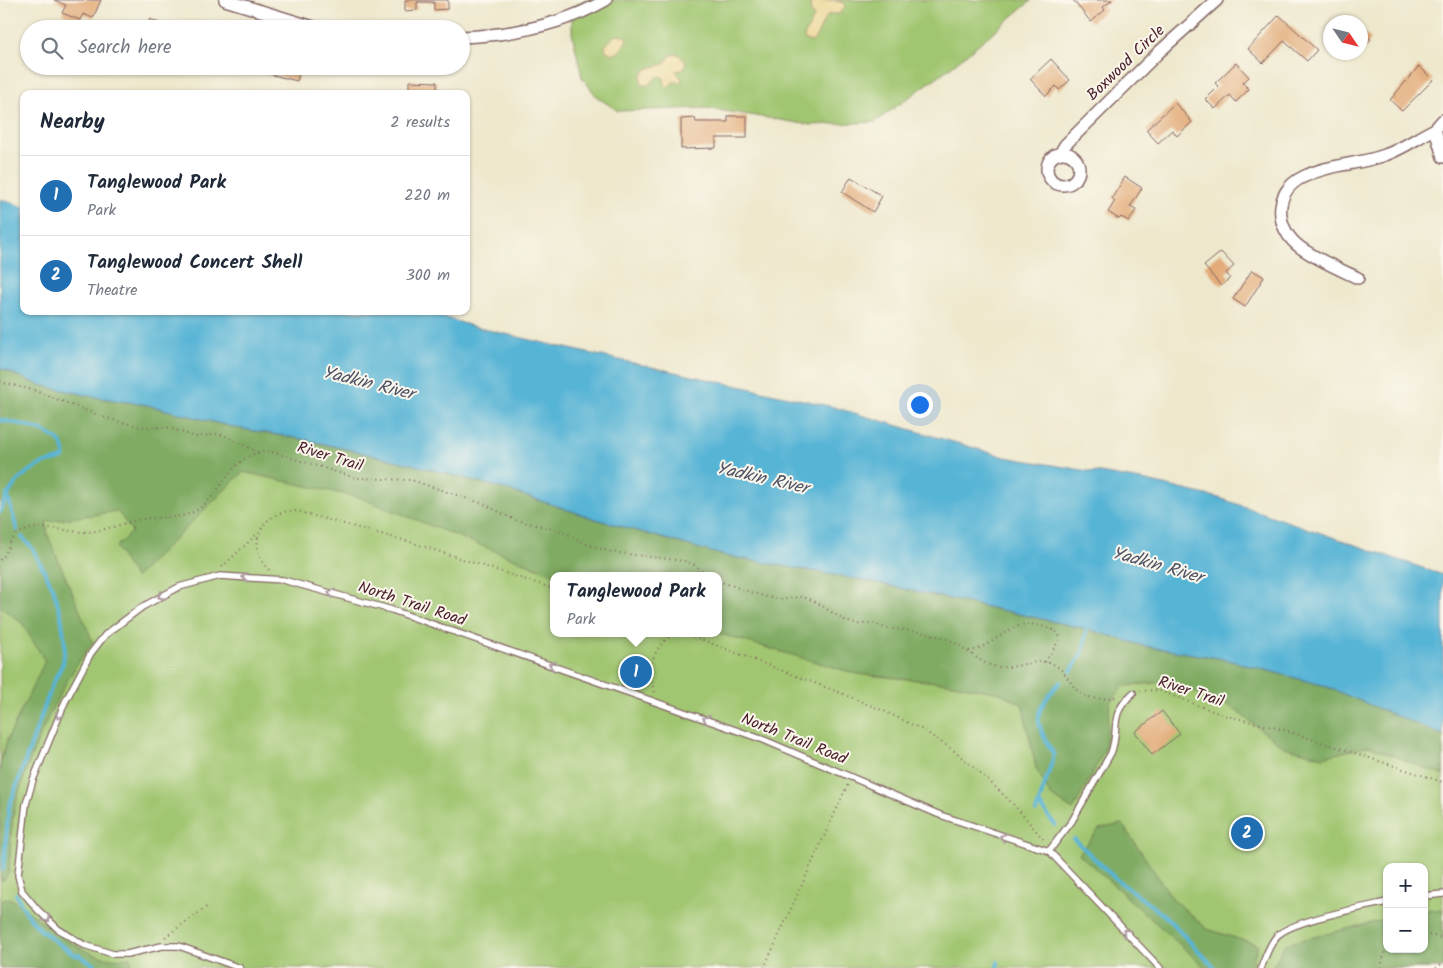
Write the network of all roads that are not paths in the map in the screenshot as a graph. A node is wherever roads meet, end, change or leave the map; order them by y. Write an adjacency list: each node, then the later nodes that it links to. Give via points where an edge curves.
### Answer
1 (225, 0): 4 (street)
2 (606, 0): 5 (street, via 567,18 531,29)
3 (1218, 0): 7 (street, Boxwood Circle, via 1151,60)
4 (291, 20)
5 (470, 36)
6 (1439, 124): 8 (street); 9 (street, via 1383,156 1310,174 1295,181 1283,194 1280,209 1283,224 1294,242)
7 (1061, 152)
8 (1443, 157)
9 (1358, 278)
10 (1133, 693): 11 (lane, via 1121,704 1116,715 1111,753 1072,821)
11 (1049, 851): 15 (lane, North Trail Road, one-way to 15, via 940,815 764,740 661,702 392,610 283,580 239,576 206,578 179,587 142,607 105,635 78,675 33,780 26,804 18,875 27,898 58,929 84,945 114,954 179,946); 16 (lane, North Trail Road, one-way to 11)
12 (1443, 894): 13 (lane)
13 (1428, 896)
14 (1383, 903): 17 (lane, via 1282,931)
15 (240, 968)
16 (1160, 968)
17 (1261, 968)

